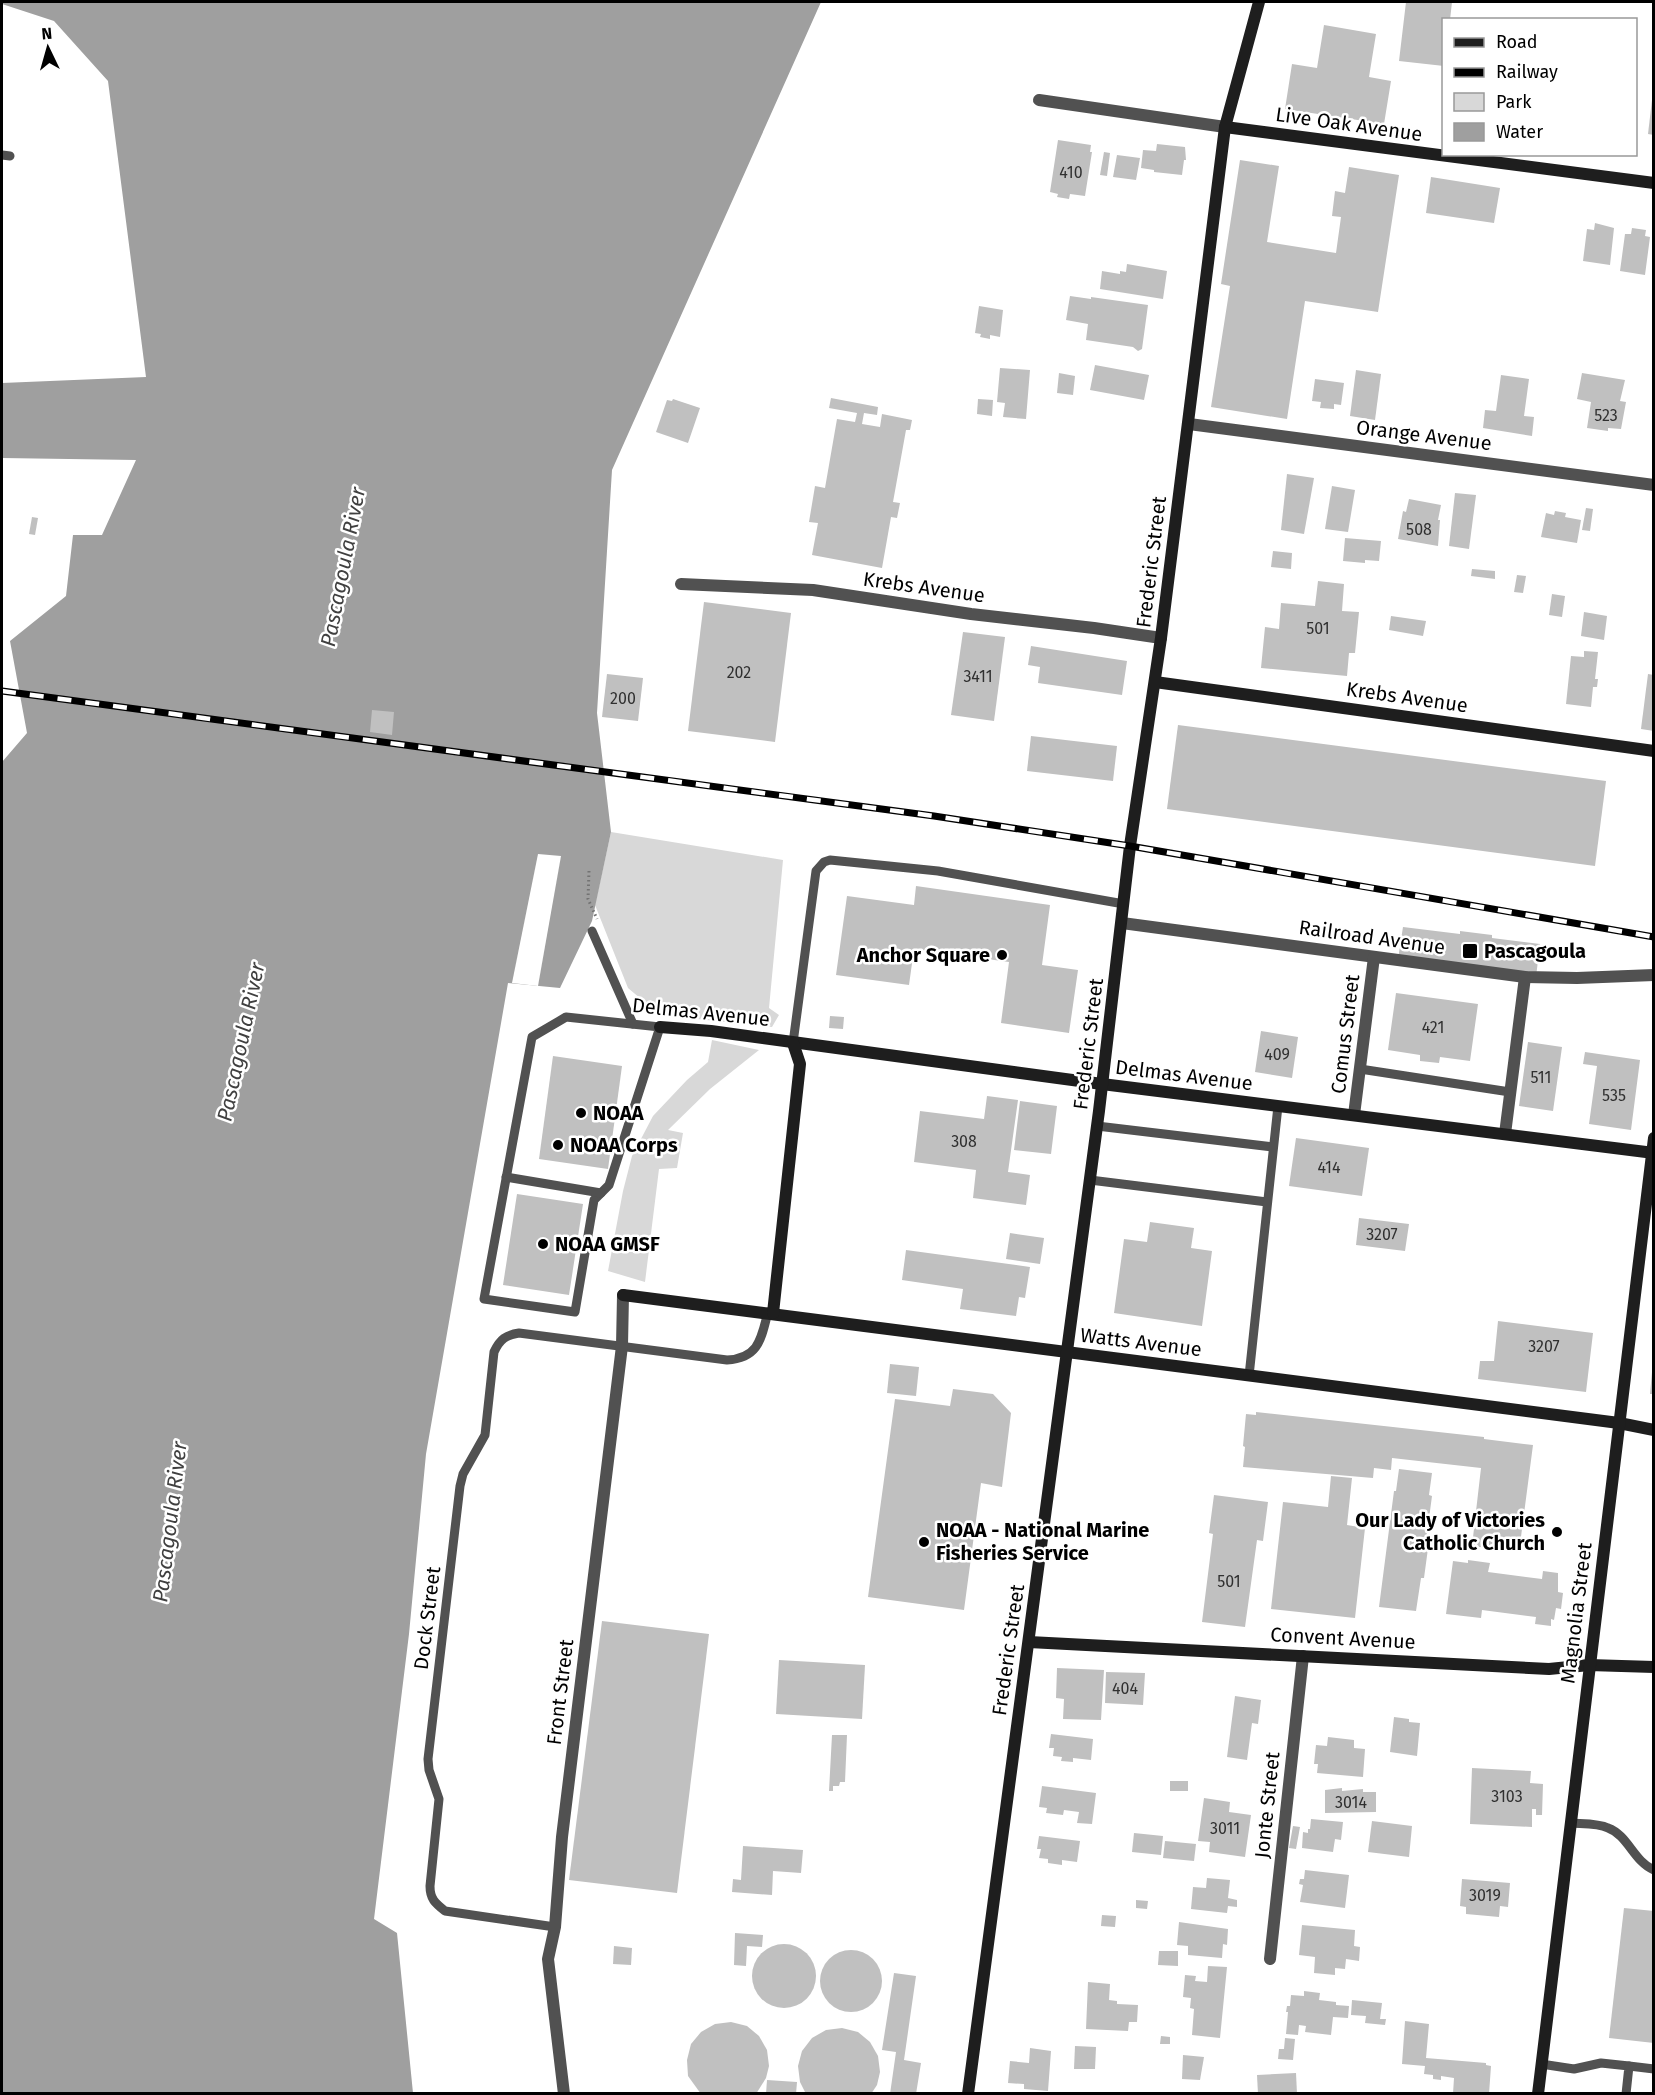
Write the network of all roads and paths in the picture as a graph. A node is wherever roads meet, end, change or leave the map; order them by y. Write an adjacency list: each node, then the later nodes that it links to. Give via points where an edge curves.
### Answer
1 (1259, 2): 3 (street, Frederic Street)
2 (1039, 100): 3 (street, Live Oak Avenue)
3 (1225, 127): 4 (street, Live Oak Avenue); 7 (street, Frederic Street)
4 (1442, 155)
5 (1447, 156): 6 (street, Live Oak Avenue)
6 (1653, 183)
7 (1189, 424): 8 (street, Orange Avenue); 10 (street, Frederic Street)
8 (1653, 485)
9 (681, 584): 10 (street, Krebs Avenue, via 813,590)
10 (1161, 638): 11 (street, Frederic Street)
11 (1155, 682): 12 (street, Krebs Avenue); 14 (street, Frederic Street)
12 (1653, 751)
13 (589, 871): 16 (path, via 588,899)
14 (1124, 904): 15 (street, Frederic Street); 22 (lane, via 938,871 824,862 816,871)
15 (1122, 923): 17 (street, Railroad Avenue); 24 (street, Frederic Street)
16 (596, 930): 20 (lane)
17 (1374, 957): 19 (street, Railroad Avenue); 23 (street, Comus Street)
18 (1653, 975): 19 (street, Railroad Avenue)
19 (1525, 977): 25 (street)
20 (633, 1024): 21 (lane, Delmas Avenue); 33 (lane, Delmas Avenue, via 566,1017 532,1037)
21 (660, 1027): 22 (street, Delmas Avenue); 35 (lane, via 609,1185)
22 (793, 1043): 24 (street, Delmas Avenue); 38 (street, via 800,1064)
23 (1360, 1069): 25 (lane); 27 (street, Comus Street)
24 (1102, 1084): 26 (street, Delmas Avenue); 28 (street, Frederic Street)
25 (1510, 1092): 29 (street)
26 (1278, 1106): 27 (street, Delmas Avenue); 31 (lane)
27 (1354, 1115): 29 (street, Delmas Avenue)
28 (1097, 1126): 31 (lane); 34 (street, Frederic Street)
29 (1505, 1134): 32 (street, Delmas Avenue)
30 (1653, 1138): 32 (street, Magnolia Street)
31 (1273, 1147): 36 (lane)
32 (1652, 1153): 42 (street, Magnolia Street)
33 (506, 1177): 35 (lane); 35 (lane, via 484,1299 575,1312 594,1200)
34 (1090, 1180): 36 (lane); 40 (street, Frederic Street)
35 (601, 1193)
36 (1267, 1202): 41 (lane)
37 (623, 1295): 38 (street, Watts Avenue); 39 (street, Front Street)
38 (770, 1313): 39 (lane, via 760,1343 739,1359); 40 (street, Watts Avenue)
39 (622, 1346): 50 (street, Front Street, via 562,1837); 50 (lane, Dock Street, via 519,1333 499,1341 485,1435 460,1486 428,1759 439,1799 429,1886 434,1903 445,1911)
40 (1067, 1353): 41 (street, Watts Avenue); 44 (street, Frederic Street)
41 (1249, 1376): 42 (street, Watts Avenue)
42 (1619, 1424): 43 (street, Watts Avenue); 46 (street, Magnolia Street)
43 (1653, 1430)
44 (1029, 1642): 45 (street, Convent Avenue); 56 (street, Frederic Street)
45 (1303, 1656): 46 (street, Convent Avenue, via 1549,1669); 51 (street, Jonte Street)
46 (1589, 1665): 47 (street, Convent Avenue); 48 (street, Magnolia Street)
47 (1653, 1667)
48 (1570, 1823): 49 (lane, via 1609,1828); 52 (street, Magnolia Street)
49 (1653, 1870)
50 (555, 1927): 55 (street, Front Street, via 548,1959)
51 (1270, 1959)
52 (1541, 2064): 53 (lane, via 1574,2069 1601,2063); 57 (street, Magnolia Street)
53 (1629, 2066): 54 (lane); 58 (lane)
54 (1653, 2069)
55 (564, 2094)
56 (968, 2094)
57 (1538, 2094)
58 (1626, 2094)

